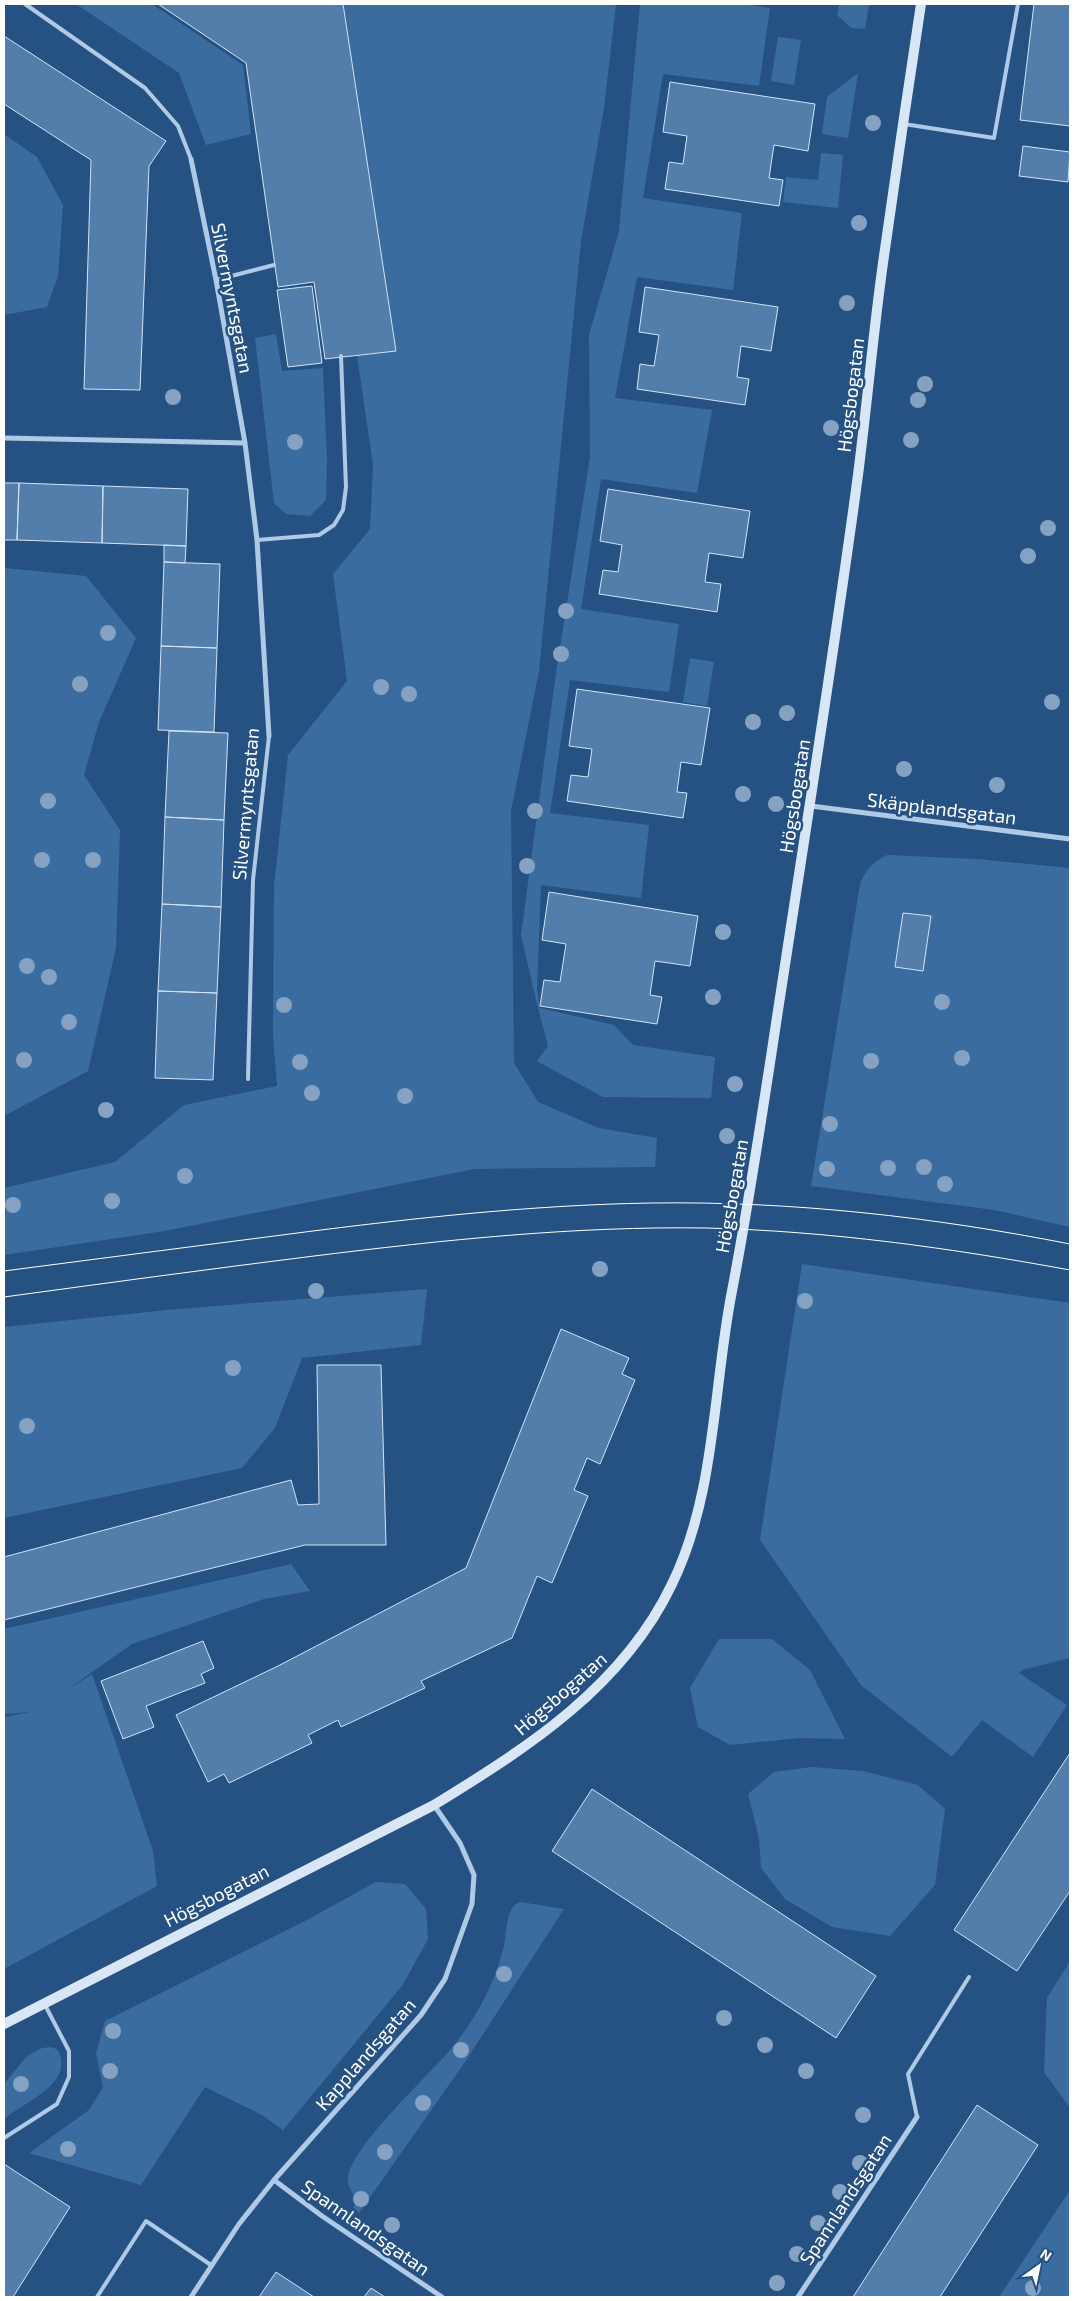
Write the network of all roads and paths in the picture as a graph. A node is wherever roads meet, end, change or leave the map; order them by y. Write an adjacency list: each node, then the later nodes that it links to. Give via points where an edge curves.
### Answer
1 (25, 4): 5 (lane, via 146,88 178,126)
2 (921, 4): 4 (street, Högsbogatan)
3 (1018, 4): 4 (lane, via 994,138)
4 (904, 124): 13 (street, Högsbogatan, via 882,265 859,468)
5 (190, 159): 7 (street, Silvermyntsgatan)
6 (274, 265): 7 (lane)
7 (216, 280): 10 (street, Silvermyntsgatan)
8 (341, 356): 11 (lane, via 346,487 343,510 334,525 319,535)
9 (4, 438): 10 (street)
10 (246, 443): 11 (street, Silvermyntsgatan)
11 (257, 540): 12 (street, Silvermyntsgatan)
12 (269, 736): 15 (lane, Silvermyntsgatan, via 253,880)
13 (811, 806): 14 (street, Skäpplandsgatan); 16 (street, Högsbogatan, via 753,1181 731,1294 705,1477 688,1547 660,1608 629,1654 605,1680 520,1750)
14 (1070, 839)
15 (248, 1079)
16 (434, 1805): 18 (street, Högsbogatan); 22 (street, Kapplandsgatan, via 460,1843 474,1875 472,1904 445,1979 421,2015)
17 (969, 1977): 20 (lane, via 908,2074)
18 (44, 2003): 19 (street, Högsbogatan); 21 (lane, via 69,2051 69,2077 57,2104)
19 (4, 2024)
20 (916, 2117): 27 (street, Spannlandsgatan)
21 (4, 2138)
22 (274, 2180): 23 (street, Kapplandsgatan); 26 (street, Spannlandsgatan)
23 (211, 2265): 24 (lane, via 146,2221); 25 (street, Kapplandsgatan)
24 (97, 2297)
25 (191, 2297)
26 (442, 2297)
27 (798, 2297)

